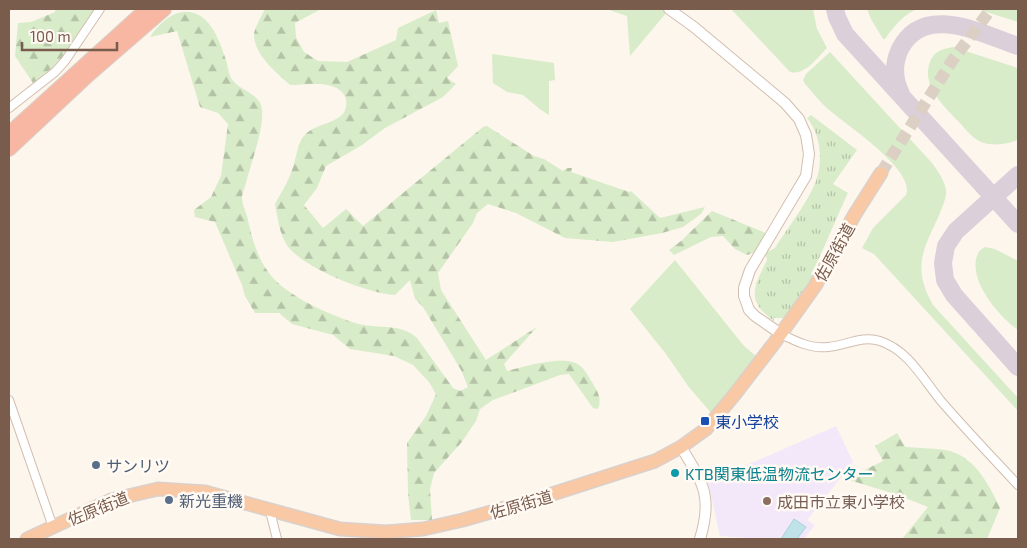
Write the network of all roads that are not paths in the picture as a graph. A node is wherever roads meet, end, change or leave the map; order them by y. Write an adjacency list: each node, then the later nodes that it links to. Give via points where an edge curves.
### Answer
1 (100, 9): 5 (street, via 55,72)
2 (147, 9): 6 (highway)
3 (164, 9): 7 (highway)
4 (669, 9): 9 (street, via 785,103 799,119 806,136 809,154 806,176 750,270 744,288 749,310)
5 (9, 108)
6 (9, 134)
7 (9, 148)
8 (881, 173): 9 (highway, 佐原街道, via 815,286)
9 (781, 334): 11 (highway, 佐原街道, via 706,429); 12 (street, via 819,347 873,339 895,348)
10 (9, 400): 14 (street)
11 (680, 447): 13 (highway, 佐原街道, via 625,472 423,529 355,531); 17 (street, via 699,477 705,494 706,512)
12 (1018, 485)
13 (270, 511): 14 (highway, 佐原街道, via 205,492 158,489 111,500); 16 (street)
14 (53, 526): 15 (highway, 佐原街道)
15 (27, 539)
16 (277, 539)
17 (700, 539)

